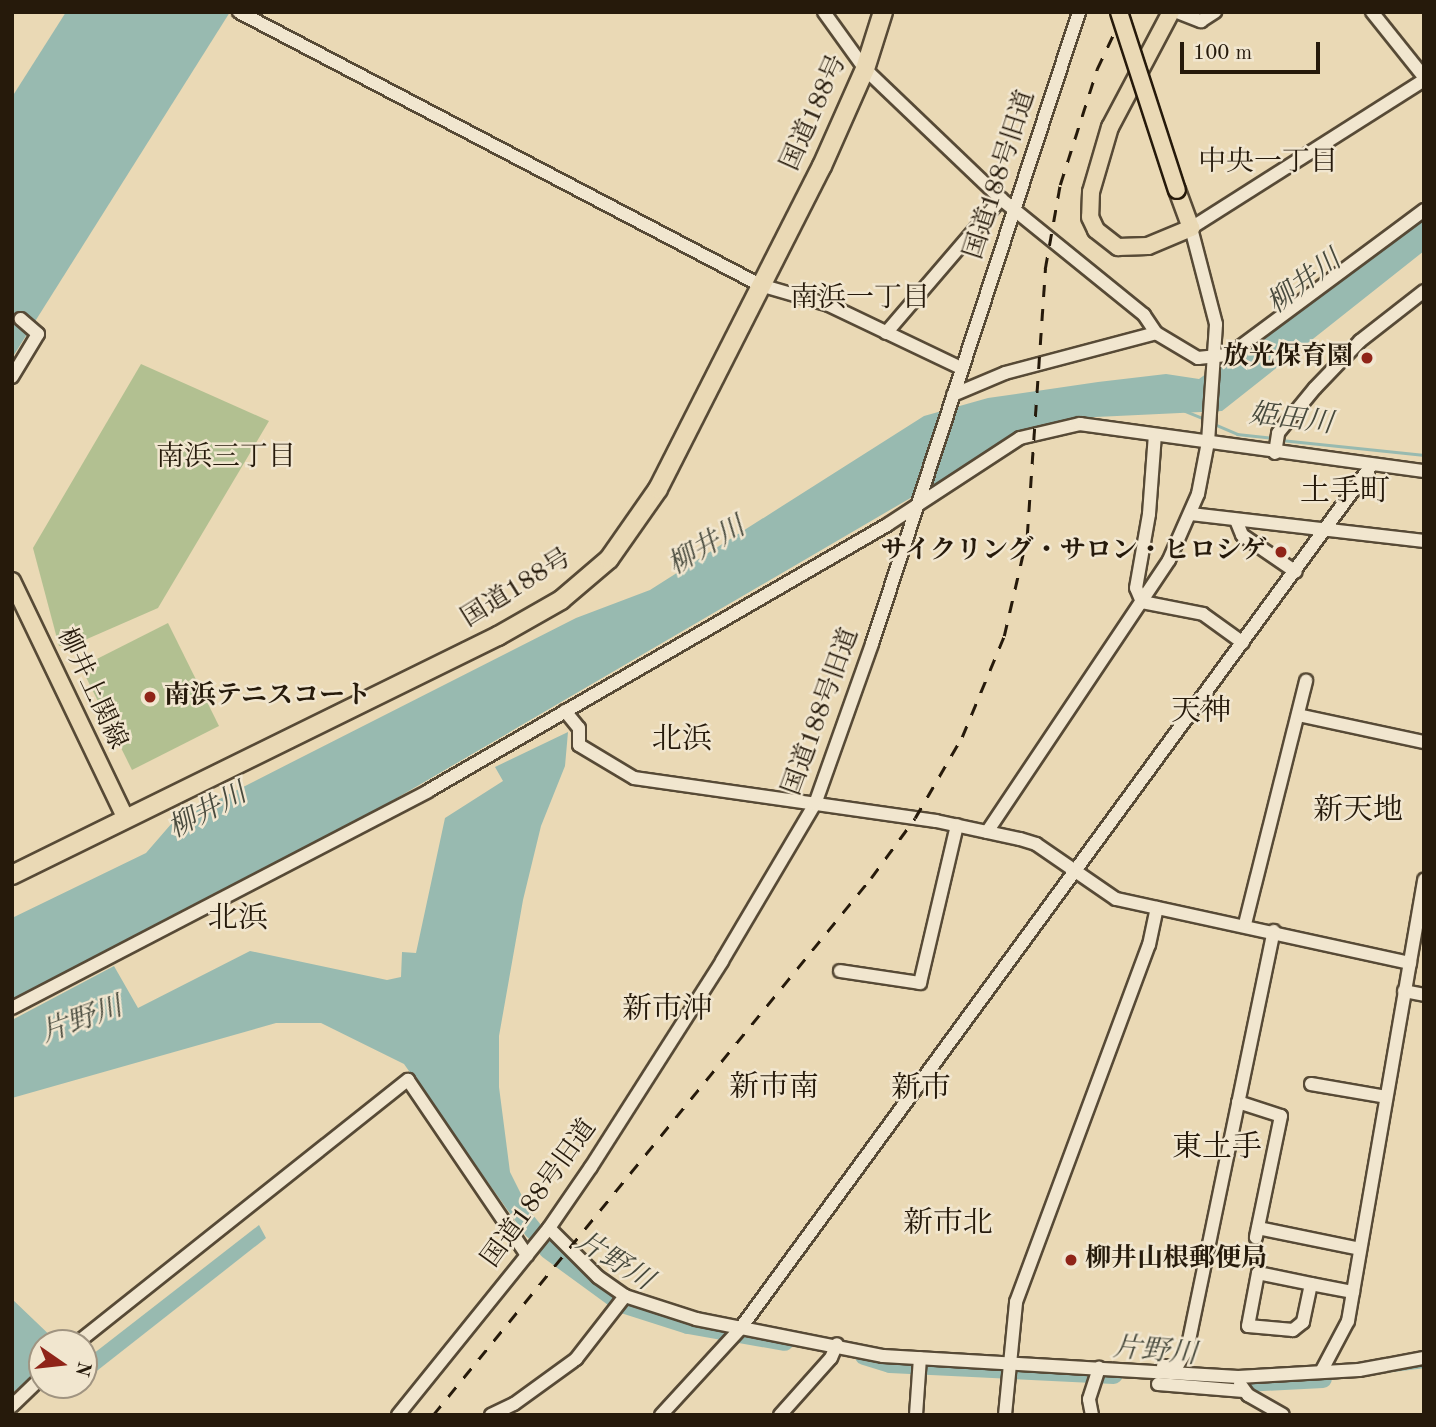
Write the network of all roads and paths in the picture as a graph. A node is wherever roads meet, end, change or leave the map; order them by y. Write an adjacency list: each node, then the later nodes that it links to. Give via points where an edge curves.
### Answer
1 (239, 12): 16 (street)
2 (824, 12): 10 (street)
3 (883, 12): 10 (highway, 国道188号)
4 (1079, 12): 13 (street, 国道188号旧道)
5 (1119, 12): 15 (main road, bridge)
6 (1171, 12): 15 (main road, via 1110,127 1089,203 1096,230 1118,247 1148,246)
7 (1177, 12): 8 (street, via 1201,21)
8 (1215, 12)
9 (1372, 12): 11 (street)
10 (865, 69): 12 (street); 16 (highway, 国道188号, via 822,166)
11 (1424, 78): 15 (street)
12 (1001, 200): 13 (street); 19 (street)
13 (1015, 208): 20 (street, via 1144,315); 22 (street, 国道188号旧道)
14 (1424, 210): 21 (street)
15 (1191, 228): 21 (street, via 1213,301)
16 (760, 285): 19 (street, via 830,304); 44 (highway, 国道188号, via 648,507 590,576 561,600 498,636)
17 (1424, 291): 27 (street, via 1360,341 1278,433)
18 (21, 319): 23 (street, via 38,334)
19 (886, 333): 22 (street)
20 (1156, 333): 21 (street); 24 (street, via 1005,373)
21 (1213, 364): 26 (street)
22 (961, 368): 24 (street, 国道188号旧道)
23 (12, 377)
24 (951, 398): 30 (street, 国道188号旧道)
25 (1155, 435): 26 (street); 30 (street, via 1080,424 1056,427 1020,438); 37 (street, via 1149,514 1136,588)
26 (1208, 442): 27 (street); 31 (street)
27 (1276, 451): 28 (street)
28 (1371, 466): 29 (street); 33 (street)
29 (1424, 471)
30 (919, 496): 40 (street, via 887,525); 43 (street, 国道188号旧道)
31 (1191, 514): 32 (street); 37 (street)
32 (1236, 520): 33 (street); 35 (street, via 1242,535)
33 (1326, 531): 34 (street); 35 (street)
34 (1424, 541)
35 (1296, 572): 38 (street)
36 (12, 581): 44 (main road, 柳井上関線)
37 (1142, 602): 38 (street, via 1202,614); 46 (street)
38 (1243, 643): 47 (street)
39 (1306, 681): 41 (street)
40 (565, 710): 43 (street, via 579,728 579,745 620,772 652,782); 57 (street, via 428,790)
41 (1298, 715): 42 (street); 51 (street)
42 (1424, 743)
43 (815, 804): 45 (street); 61 (street, 国道188号旧道, via 722,961)
44 (126, 819): 48 (highway, 国道188号)
45 (957, 825): 46 (street); 54 (street, via 920,983)
46 (987, 832): 47 (street, via 1036,844)
47 (1074, 872): 50 (street, via 1116,899); 68 (street)
48 (12, 875)
49 (1424, 880): 53 (street)
50 (1157, 908): 51 (street); 72 (street, via 1149,945 1020,1290)
51 (1245, 924): 52 (street)
52 (1274, 931): 53 (street); 60 (street)
53 (1410, 963): 55 (street)
54 (840, 971)
55 (1404, 991): 56 (street); 59 (street)
56 (1424, 995)
57 (12, 1008)
58 (1311, 1084): 59 (street)
59 (1386, 1097): 62 (street)
60 (1238, 1102): 62 (street, via 1281,1116 1257,1233); 73 (street, via 1183,1362)
61 (547, 1231): 63 (street, 国道188号旧道); 66 (street)
62 (1360, 1249): 65 (street)
63 (528, 1254): 67 (street, via 408,1080); 81 (street, 国道188号旧道)
64 (1311, 1283): 64 (street, via 1258,1273 1248,1326 1293,1330 1303,1322); 65 (street)
65 (1353, 1292): 74 (street, via 1342,1340)
66 (622, 1300): 68 (street); 82 (street, via 576,1359)
67 (95, 1329)
68 (737, 1333): 69 (street); 83 (street)
69 (836, 1348): 70 (street); 84 (street)
70 (920, 1358): 72 (street); 85 (street)
71 (1424, 1358): 74 (street)
72 (1009, 1363): 75 (street); 86 (street)
73 (1144, 1369): 75 (street); 77 (street)
74 (1321, 1372): 77 (street)
75 (1099, 1374): 87 (street, via 1089,1399)
76 (1158, 1384): 77 (street)
77 (1241, 1384): 80 (street)
78 (28, 1391): 79 (street)
79 (12, 1406)
80 (1277, 1413)
81 (398, 1415)
82 (491, 1415)
83 (662, 1415)
84 (780, 1415)
85 (916, 1415)
86 (1005, 1415)
87 (1092, 1415)

